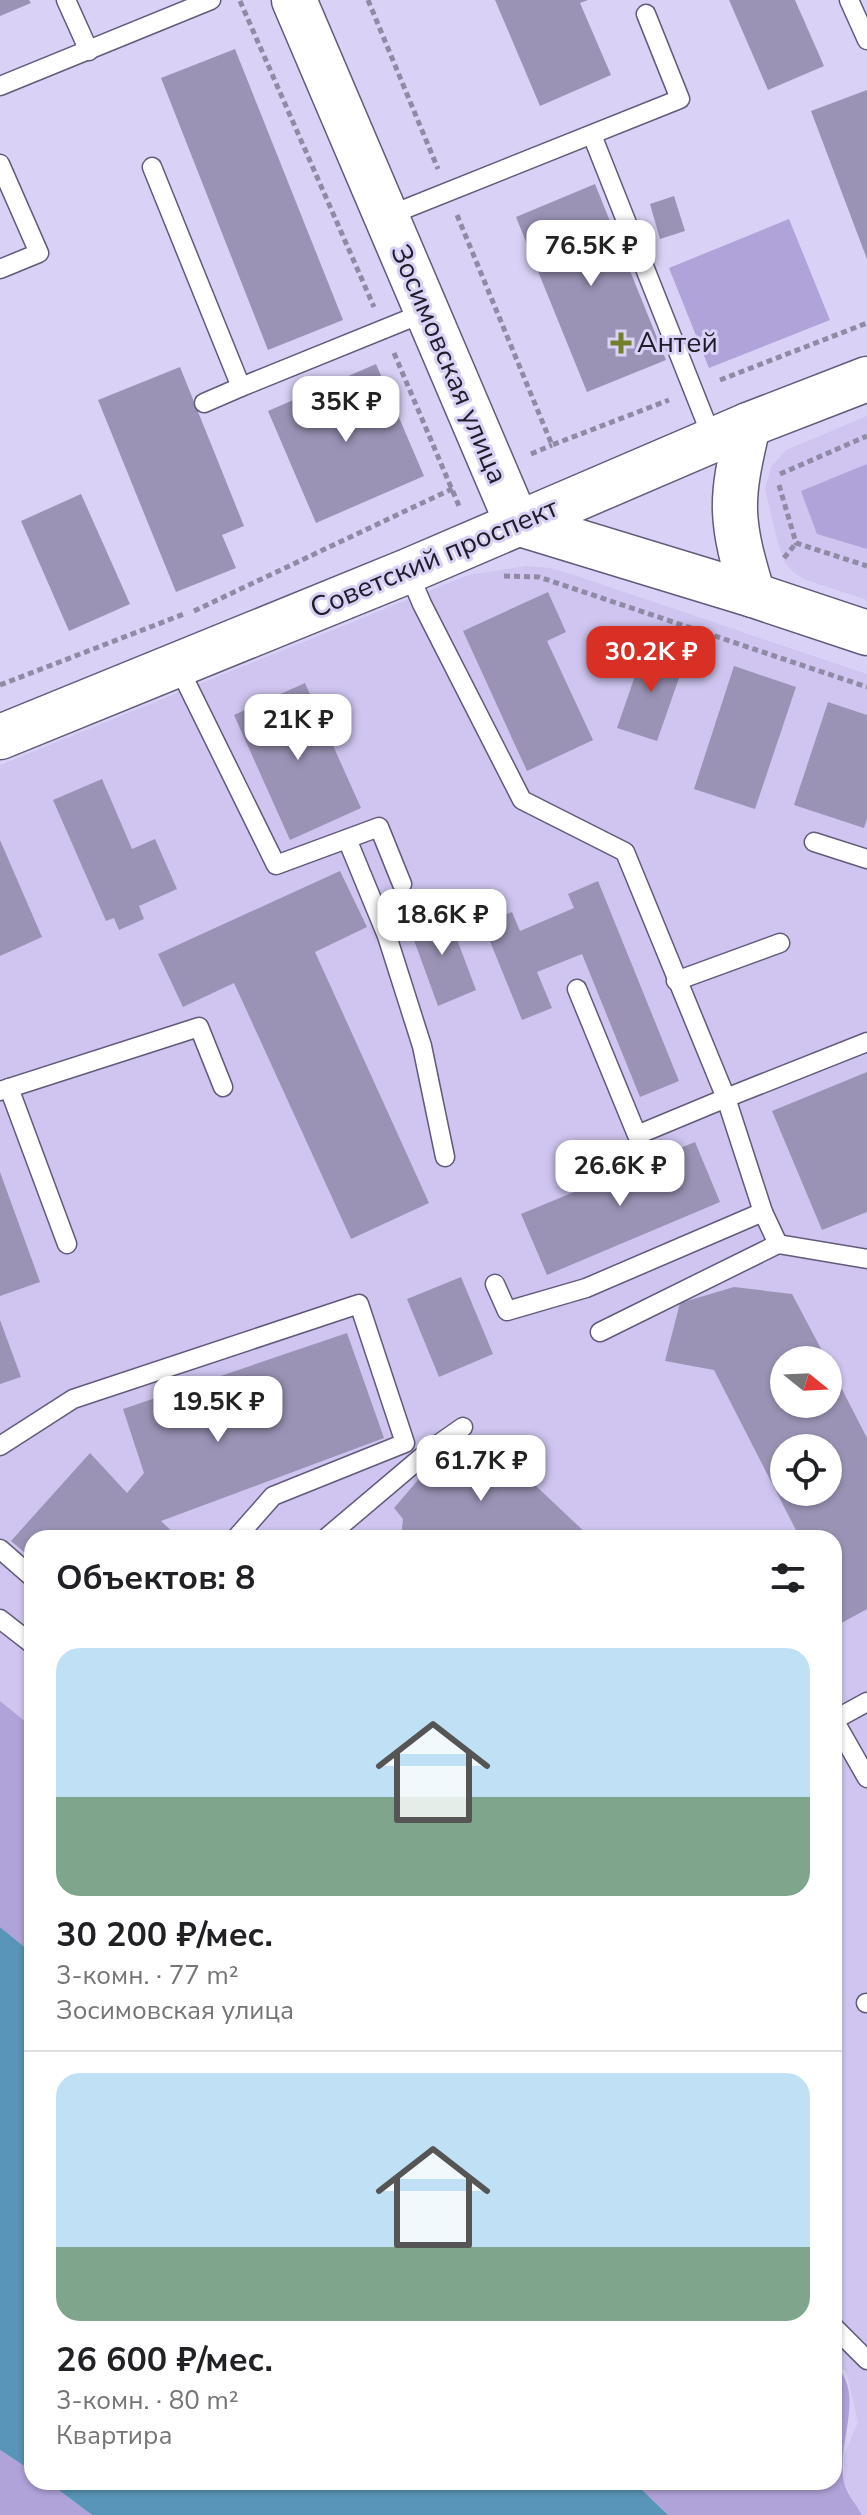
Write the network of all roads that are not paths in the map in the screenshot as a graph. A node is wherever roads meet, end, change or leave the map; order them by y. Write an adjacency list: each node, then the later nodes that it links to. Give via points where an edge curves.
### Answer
1 (66, 0): 7 (lane)
2 (211, 0): 7 (lane)
3 (294, 0): 12 (street, Зосимовская улица)
4 (849, 0): 6 (lane)
5 (646, 14): 9 (lane, via 680,99)
6 (867, 40)
7 (89, 51): 8 (lane)
8 (0, 86)
9 (592, 135): 12 (lane); 18 (lane, via 694,390)
10 (0, 164): 13 (lane, via 39,253)
11 (152, 167): 16 (lane)
12 (385, 217): 14 (street, Зосимовская улица)
13 (0, 269)
14 (426, 312): 16 (lane); 19 (street, Зосимовская улица)
15 (867, 379): 18 (street, Советский проспект)
16 (241, 387): 17 (lane)
17 (204, 403)
18 (730, 432): 19 (street, Советский проспект); 21 (street, via 738,468 740,552)
19 (517, 523): 20 (street, Советский проспект); 21 (street)
20 (408, 571): 23 (street, Советский проспект); 30 (lane, via 522,800 625,852)
21 (753, 595): 22 (street)
22 (867, 633)
23 (177, 664): 24 (street, Советский проспект); 25 (lane, via 276,865)
24 (0, 737)
25 (347, 839): 28 (lane, via 379,827); 36 (lane, via 387,936 422,1046)
26 (814, 842): 27 (lane)
27 (867, 859)
28 (402, 884)
29 (780, 943): 30 (lane)
30 (676, 981): 35 (lane)
31 (577, 989): 35 (lane, via 637,1135)
32 (867, 1042): 35 (lane)
33 (223, 1087): 34 (lane, via 199,1027)
34 (4, 1089): 38 (lane)
35 (726, 1098): 37 (lane)
36 (445, 1157)
37 (763, 1212): 39 (lane); 41 (lane, via 586,1288 507,1311)
38 (67, 1244)
39 (778, 1244): 40 (lane); 42 (lane)
40 (867, 1259)
41 (495, 1284)
42 (600, 1332)
43 (463, 1427): 46 (lane)
44 (0, 1446): 45 (lane, via 73,1399 359,1304 405,1443 273,1496)
45 (243, 1530)
46 (335, 1530)
47 (0, 1549): 48 (lane)
48 (24, 1570)
49 (0, 1619): 50 (lane)
50 (24, 1638)
51 (867, 1702): 52 (lane)
52 (842, 1716)
53 (842, 1734): 54 (lane)
54 (867, 1778)
55 (842, 2335): 56 (lane)
56 (867, 2360)

